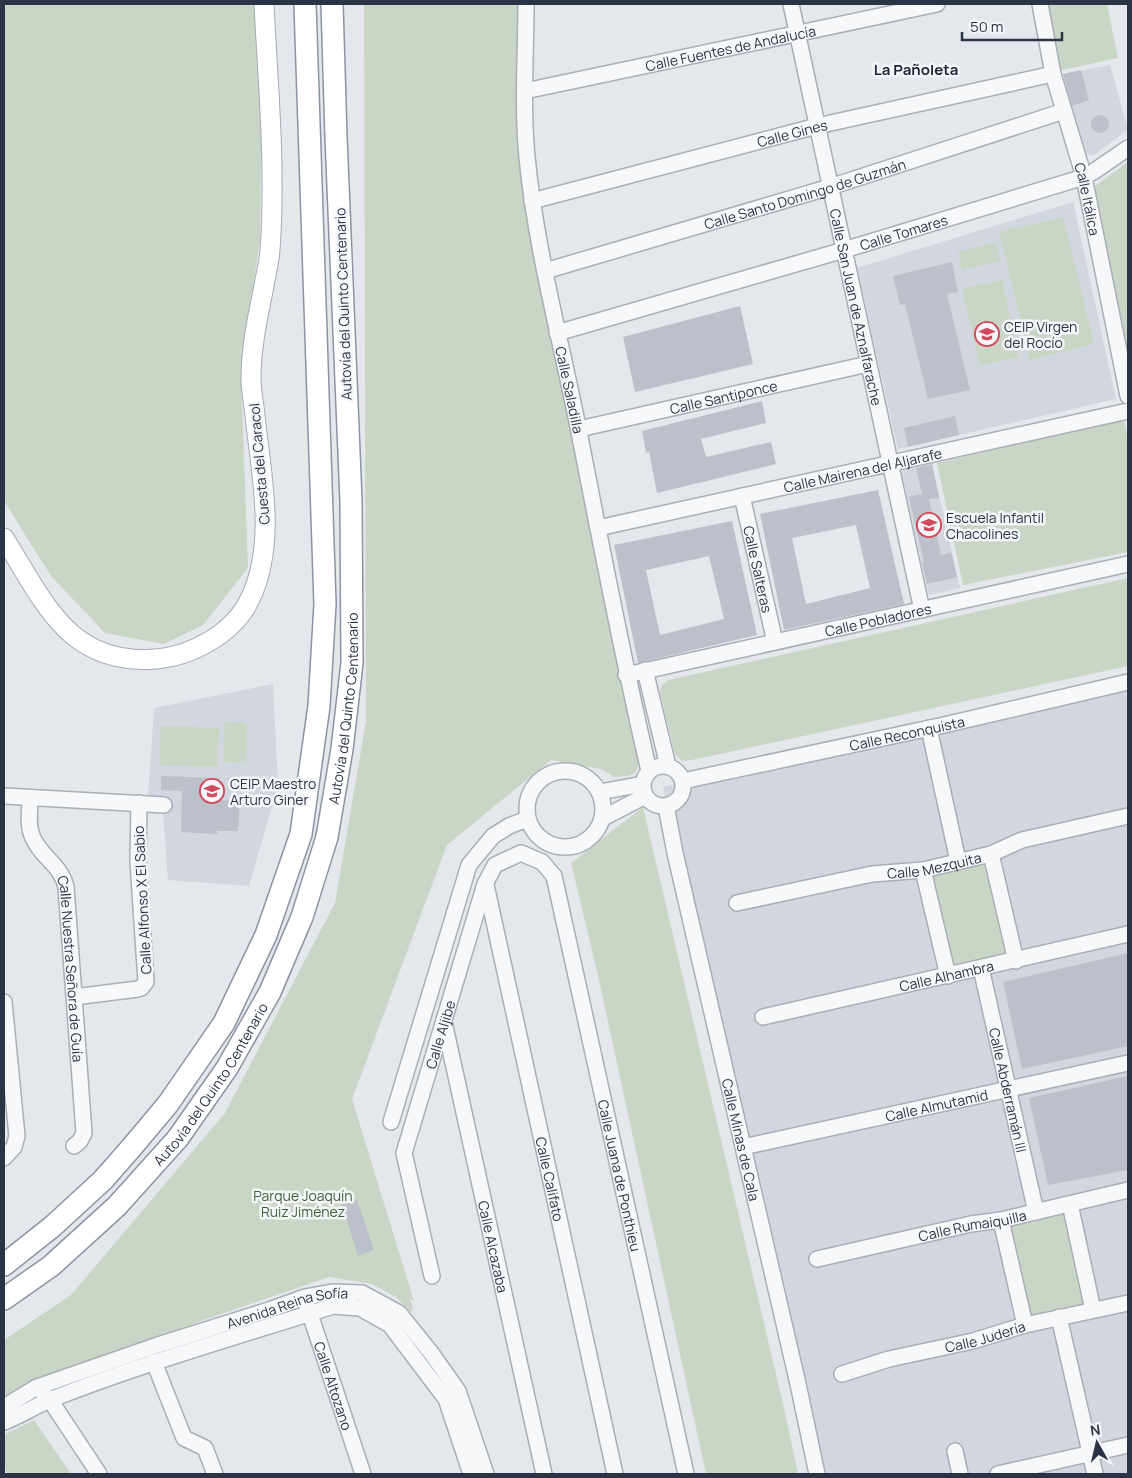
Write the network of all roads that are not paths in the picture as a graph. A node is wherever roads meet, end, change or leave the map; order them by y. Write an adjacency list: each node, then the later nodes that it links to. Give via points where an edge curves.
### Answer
1 (264, 4): 27 (main road, Cuesta del Caracol, via 272,194 270,252 254,334 251,379 265,526 263,554 250,600 235,622 194,649 165,658 137,660 109,656 75,638 56,618)
2 (305, 4): 72 (highway, Autovía del Quinto Centenario, via 325,604 319,706 301,834 266,935 224,1023 168,1104 103,1180)
3 (332, 4): 75 (highway, Autovía del Quinto Centenario, via 351,501 352,663 327,837 302,917 270,992 227,1068 178,1138 117,1206 51,1266)
4 (526, 4): 10 (street, Calle Saladilla)
5 (791, 4): 8 (street, Calle San Juan de Aznalfarache)
6 (937, 4): 8 (street, Calle Fuentes de Andalucía)
7 (1040, 4): 9 (street, Calle Itálica)
8 (797, 32): 10 (street, Calle Fuentes de Andalucía); 12 (street, Calle San Juan de Aznalfarache)
9 (1053, 74): 11 (street, Calle Itálica); 12 (street, Calle Gines)
10 (525, 92): 16 (street, Calle Saladilla, via 526,153)
11 (1064, 111): 14 (street, Calle Itálica); 15 (street, Calle Santo Domingo de Guzmán)
12 (817, 126): 15 (street, Calle San Juan de Aznalfarache); 16 (street, Calle Gines)
13 (1128, 148): 14 (street, Calle Tomares)
14 (1084, 177): 17 (street, Calle Tomares); 21 (street, Calle Itálica)
15 (830, 187): 17 (street, Calle San Juan de Aznalfarache); 18 (street, Calle Santo Domingo de Guzmán)
16 (532, 201): 18 (street, Calle Saladilla)
17 (844, 250): 19 (street, Calle Tomares); 20 (street, Calle San Juan de Aznalfarache)
18 (545, 271): 19 (street, Calle Saladilla)
19 (557, 333): 23 (street, Calle Saladilla)
20 (868, 364): 23 (street, Calle Santiponce); 24 (street, Calle San Juan de Aznalfarache)
21 (1128, 396)
22 (1128, 410): 24 (street, Calle Mairena del Aljarafe)
23 (579, 429): 26 (street, Calle Saladilla)
24 (890, 463): 25 (street, Calle Mairena del Aljarafe); 29 (street, Calle San Juan de Aznalfarache)
25 (742, 496): 26 (street, Calle Mairena del Aljarafe); 30 (street, Calle Salteras)
26 (598, 528): 32 (street, Calle Saladilla)
27 (4, 538)
28 (1128, 564): 29 (street, Calle Pobladores)
29 (922, 610): 30 (street, Calle Pobladores)
30 (774, 642): 31 (street, Calle Pobladores)
31 (645, 670): 32 (street, Calle Pobladores); 35 (street)
32 (626, 675): 37 (street, Calle Saladilla)
33 (1128, 682): 34 (street, Calle Reconquista)
34 (928, 728): 36 (street, Calle Reconquista); 48 (street)
35 (668, 766): 36 (street, via 678,771); 37 (street, via 661,765)
36 (683, 781): 43 (street, via 682,794 673,804)
37 (646, 784): 38 (street); 43 (street, via 654,804); 45 (street)
38 (600, 792): 45 (street, via 604,804); 46 (street, via 582,774 570,770 546,775 529,794 526,806)
39 (4, 796): 40 (street)
40 (30, 798): 41 (street); 57 (street, Calle Nuestra Señora de Guía, via 32,837 61,872 66,887)
41 (139, 803): 42 (street); 57 (street, Calle Alfonso X El Sabio, via 138,862 146,982 138,989)
42 (164, 804)
43 (666, 806): 65 (street, Calle Minas de Cala)
44 (1128, 816): 47 (street, Calle Mezquita, via 1022,840)
45 (603, 818): 46 (street, via 589,839 566,848 542,840)
46 (528, 819): 63 (street, via 493,836 469,865)
47 (991, 854): 48 (street, Calle Mezquita); 54 (street)
48 (958, 861): 49 (street, Calle Mezquita)
49 (924, 870): 52 (street, Calle Mezquita, via 872,874); 56 (street)
50 (554, 876): 51 (street, Calle Aljibe, via 542,862 521,853 495,865); 97 (street, Calle Juana de Ponthieu)
51 (486, 884): 60 (street, Calle Aljibe); 96 (street, Calle Califato)
52 (737, 903)
53 (1128, 934): 54 (street, Calle Alhambra)
54 (1016, 961): 55 (street, Calle Alhambra)
55 (981, 968): 56 (street, Calle Alhambra); 62 (street, Calle Abderramán III)
56 (948, 976): 59 (street, Calle Alhambra)
57 (74, 998): 64 (street, Calle Nuestra Señora de Guía, via 84,1133)
58 (4, 1002): 66 (street, via 17,1136 14,1147)
59 (763, 1017)
60 (444, 1019): 73 (street, Calle Aljibe, via 404,1153); 95 (street, Calle Alcazaba)
61 (1128, 1063): 62 (street, Calle Almutamid)
62 (1009, 1089): 65 (street, Calle Almutamid); 69 (street, Calle Abderramán III)
63 (391, 1122)
64 (74, 1146)
65 (743, 1148): 98 (street, Calle Minas de Cala)
66 (4, 1158)
67 (1128, 1190): 68 (street, Calle Rumaiquilla)
68 (1070, 1204): 69 (street, Calle Rumaiquilla); 77 (street)
69 (1036, 1212): 70 (street, Calle Rumaiquilla)
70 (1001, 1220): 71 (street, Calle Rumaiquilla); 80 (street)
71 (816, 1259)
72 (4, 1265)
73 (432, 1276)
74 (305, 1297): 78 (street, Calle Altozano); 83 (street, Avenida Reina Sofía); 94 (street, Avenida Reina Sofía, via 332,1292 362,1293 399,1313 458,1391)
75 (4, 1299)
76 (1128, 1303): 77 (street, Calle Judería)
77 (1093, 1310): 79 (street, Calle Judería)
78 (310, 1313): 81 (street, Avenida Reina Sofía); 92 (street, Calle Altozano); 93 (street, Avenida Reina Sofía, via 333,1306 360,1308 390,1325 446,1399)
79 (1059, 1317): 80 (street, Calle Judería); 89 (street)
80 (1025, 1325): 82 (street, Calle Judería, via 973,1342 889,1359)
81 (154, 1362): 84 (street, Avenida Reina Sofía); 91 (street, via 184,1438 206,1448)
82 (842, 1374)
83 (37, 1387): 84 (street); 85 (street, Avenida Reina Sofía)
84 (50, 1400): 86 (street, Avenida Reina Sofía); 90 (street)
85 (4, 1407)
86 (4, 1422)
87 (1128, 1445): 89 (street)
88 (955, 1451): 99 (street)
89 (1089, 1454): 100 (street); 101 (street)
90 (99, 1474)
91 (215, 1474)
92 (363, 1474)
93 (470, 1474)
94 (486, 1474)
95 (544, 1474)
96 (615, 1474)
97 (686, 1474)
98 (817, 1474)
99 (960, 1474)
100 (998, 1474)
101 (1095, 1474)

